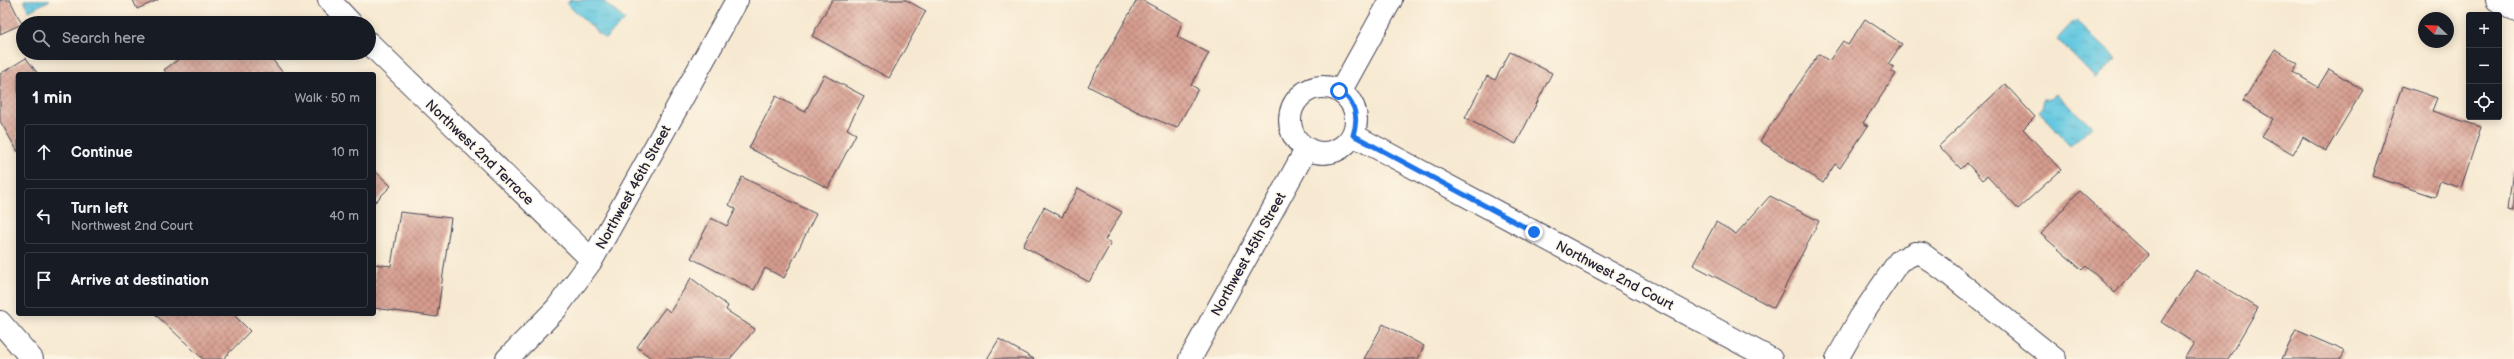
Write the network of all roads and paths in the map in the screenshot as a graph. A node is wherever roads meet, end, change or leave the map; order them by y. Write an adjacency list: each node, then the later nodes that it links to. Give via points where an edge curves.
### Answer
1 (329, 0): 6 (street)
2 (737, 0): 11 (street, Northwest 46th Street)
3 (1391, 0): 8 (street)
4 (2496, 0): 5 (street)
5 (2514, 10)
6 (344, 16)
7 (376, 50): 11 (street, Northwest 2nd Terrace)
8 (1340, 92): 9 (street, via 1353,106 1356,116); 10 (street, via 1318,87 1308,91 1294,106 1291,116 1292,127 1296,138)
9 (1353, 135): 10 (street, via 1334,151 1324,153); 16 (street, Northwest 2nd Court)
10 (1307, 148): 15 (street, Northwest 45th Street)
11 (592, 260): 14 (street, Northwest 46th Street, via 556,309)
12 (0, 322): 13 (street)
13 (32, 359)
14 (507, 359)
15 (1190, 359)
16 (1771, 359)
17 (1837, 359): 18 (street, via 1860,318 1899,261 1907,255 1916,253 1922,254 1944,270)
18 (2055, 359)

